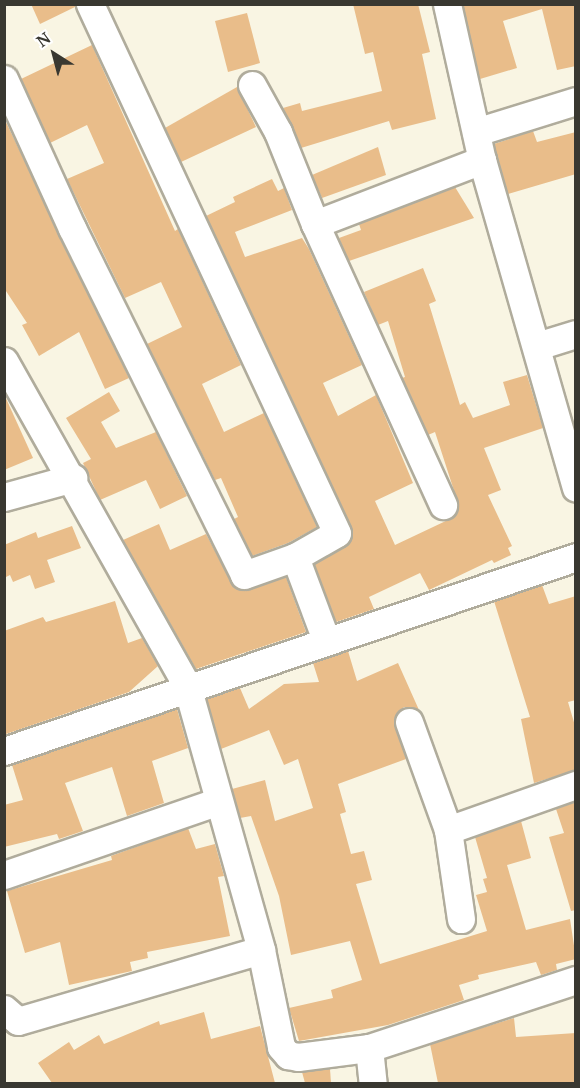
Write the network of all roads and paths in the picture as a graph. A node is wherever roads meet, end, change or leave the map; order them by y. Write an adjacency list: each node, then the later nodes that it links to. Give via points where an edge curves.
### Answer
1 (90, 4): 16 (street, via 337,533)
2 (447, 4): 6 (street)
3 (4, 79): 16 (street, via 72,228 244,575)
4 (252, 85): 8 (street, via 278,132)
5 (576, 100): 6 (street)
6 (476, 132): 7 (street)
7 (482, 160): 8 (street); 10 (street)
8 (315, 224): 15 (street)
9 (576, 334): 10 (street)
10 (537, 346): 13 (street)
11 (4, 361): 12 (street)
12 (73, 478): 14 (street); 19 (street)
13 (576, 488)
14 (4, 497)
15 (443, 505)
16 (295, 557): 18 (street)
17 (576, 557): 18 (street)
18 (326, 640): 19 (street)
19 (188, 686): 21 (street); 23 (street)
20 (410, 722): 24 (street)
21 (4, 751)
22 (576, 785): 24 (street)
23 (219, 801): 25 (street); 27 (street)
24 (448, 830): 26 (street)
25 (4, 875)
26 (461, 920)
27 (261, 950): 29 (street, via 18,1021); 30 (street, via 281,1047 288,1055)
28 (576, 980): 30 (street)
29 (4, 1009)
30 (369, 1048): 31 (street)
31 (373, 1083)

